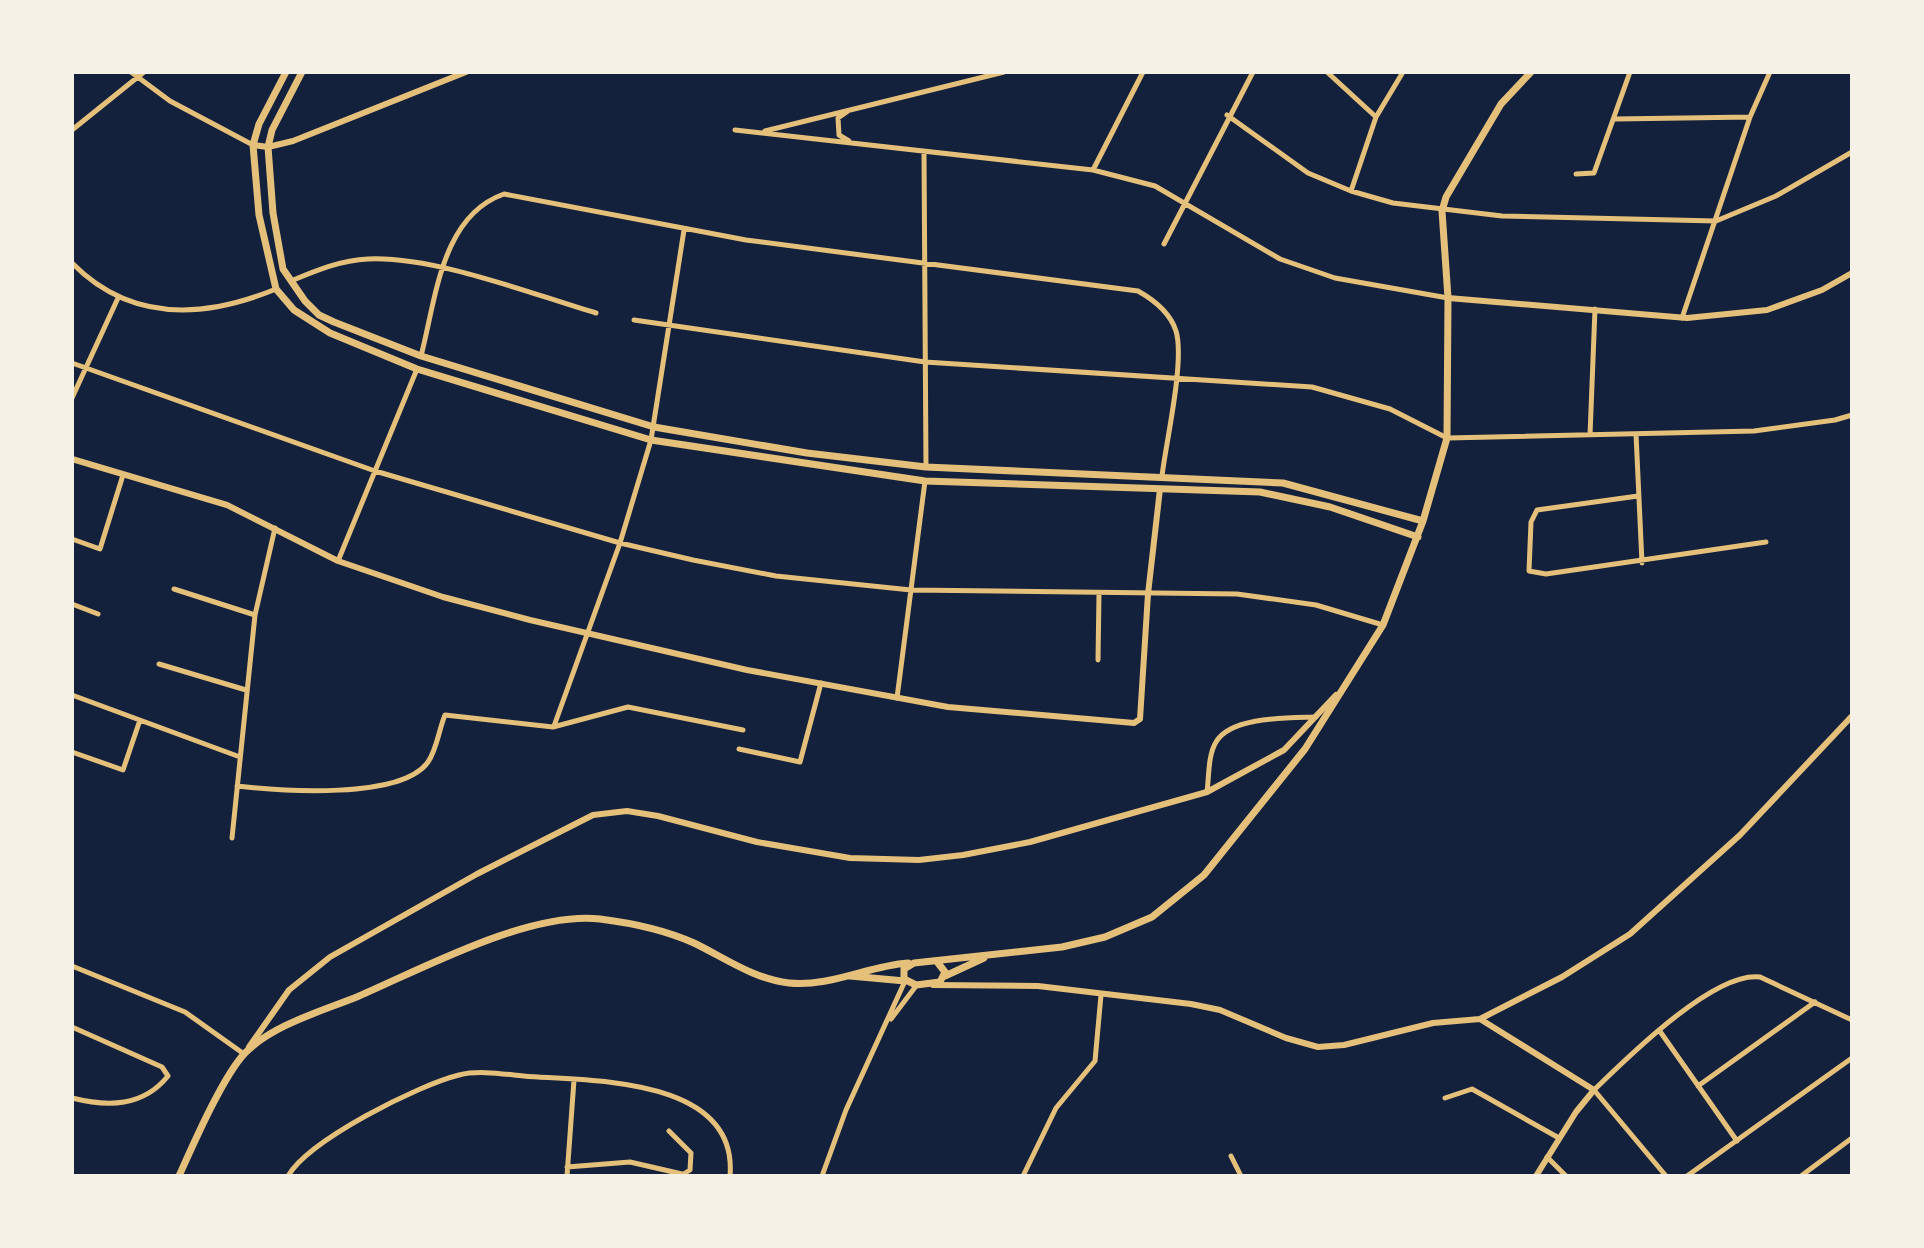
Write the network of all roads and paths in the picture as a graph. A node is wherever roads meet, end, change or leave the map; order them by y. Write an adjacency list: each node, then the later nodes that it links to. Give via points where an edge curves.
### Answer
1 (131, 72): 15 (street)
2 (144, 72): 15 (street)
3 (286, 72): 25 (main road)
4 (302, 72): 26 (main road)
5 (466, 72): 14 (street)
6 (1004, 72): 16 (street)
7 (1143, 72): 29 (street)
8 (1253, 72): 17 (street)
9 (1327, 72): 18 (street)
10 (1403, 72): 18 (street)
11 (1531, 72): 33 (main road, via 1501,104 1455,179)
12 (1630, 72): 20 (street)
13 (1770, 72): 19 (street)
14 (452, 75): 26 (street)
15 (137, 77): 21 (street); 25 (street, via 170,101)
16 (860, 105): 23 (street); 24 (street, via 838,118 836,127 839,135)
17 (1227, 115): 31 (street, via 1308,173); 32 (street)
18 (1376, 117): 31 (street)
19 (1750, 117): 20 (street); 34 (street)
20 (1615, 119): 30 (street, via 1594,173)
21 (72, 130)
22 (735, 130): 23 (street)
23 (760, 133): 24 (street)
24 (858, 143): 27 (street)
25 (253, 145): 26 (street); 42 (main road, via 259,215)
26 (268, 147): 41 (main road, via 273,213)
27 (924, 152): 29 (street); 38 (street)
28 (1852, 152): 34 (street, via 1776,196)
29 (1093, 170): 32 (street, via 1155,186)
30 (1576, 174)
31 (1351, 191): 33 (street)
32 (1187, 202): 36 (street); 44 (street, via 1280,259 1335,278)
33 (1442, 211): 34 (street); 44 (main road)
34 (1716, 221): 47 (street)
35 (684, 230): 38 (street); 39 (street, via 504,194 488,199 454,236); 49 (street)
36 (1164, 244)
37 (72, 263): 43 (street)
38 (925, 263): 51 (street); 55 (street, via 1138,291 1172,322 1177,334)
39 (444, 270): 41 (street, via 368,259); 46 (street); 50 (street)
40 (1852, 273): 47 (street, via 1767,310)
41 (290, 281): 50 (main road, via 319,315)
42 (276, 289): 43 (street, via 230,305 176,311); 54 (main road, via 313,325)
43 (118, 298): 53 (street)
44 (1448, 298): 45 (street); 61 (main road)
45 (1595, 308): 47 (street); 60 (street)
46 (596, 313)
47 (1682, 318)
48 (634, 320): 49 (street)
49 (670, 326): 51 (street); 58 (street)
50 (421, 356): 54 (main road); 58 (main road)
51 (925, 362): 55 (street); 64 (street)
52 (72, 363): 53 (street)
53 (85, 369): 56 (street); 65 (street)
54 (417, 369): 62 (main road); 65 (street)
55 (1175, 376): 61 (street, via 1312,387 1390,409); 67 (street)
56 (72, 398)
57 (1852, 415): 59 (street, via 1783,429)
58 (654, 427): 62 (street); 64 (main road)
59 (1636, 434): 60 (street); 70 (street)
60 (1590, 435): 61 (street)
61 (1447, 438): 71 (main road)
62 (651, 440): 68 (main road); 76 (street)
63 (72, 459): 66 (street)
64 (926, 467): 67 (main road); 68 (main road)
65 (375, 471): 76 (street); 77 (street)
66 (123, 475): 72 (street, via 227,505); 74 (street, via 100,549)
67 (1162, 476): 69 (main road); 71 (main road, via 1283,483)
68 (925, 481): 69 (main road); 80 (street)
69 (1160, 489): 73 (main road, via 1280,495); 82 (street)
70 (1638, 496): 78 (street); 78 (street, via 1542,507 1531,522 1528,564 1529,571 1546,574)
71 (1423, 521): 73 (main road)
72 (275, 528): 77 (street); 85 (street)
73 (1418, 537): 86 (main road)
74 (72, 539)
75 (1766, 542): 78 (street)
76 (620, 543): 80 (street, via 765,574); 87 (street)
77 (338, 561): 87 (street, via 443,597)
78 (1642, 563)
79 (174, 589): 85 (street)
80 (911, 590): 81 (street); 94 (street)
81 (1099, 594): 82 (street); 88 (street)
82 (1148, 594): 86 (street, via 1276,598); 94 (street, via 1140,719 1134,723 975,711)
83 (72, 604): 84 (street)
84 (98, 614)
85 (255, 615): 92 (street)
86 (1383, 625): 91 (main road)
87 (589, 633): 90 (street); 98 (street)
88 (1098, 660)
89 (159, 664): 92 (street)
90 (821, 683): 94 (street); 100 (street, via 800,762)
91 (1343, 687): 96 (street); 106 (main road, via 1276,788 1204,875 1169,906 1105,937)
92 (246, 690): 102 (street)
93 (72, 695): 97 (street)
94 (897, 698)
95 (1852, 716): 119 (street, via 1740,835 1630,934)
96 (1317, 717): 104 (street, via 1276,755); 104 (street, via 1254,720 1221,737 1214,746)
97 (140, 720): 101 (street, via 123,770); 102 (street)
98 (553, 727): 99 (street, via 628,707); 103 (street, via 445,715 429,761 413,777 353,790 290,792)
99 (743, 730)
100 (739, 749)
101 (72, 752)
102 (240, 757): 103 (street)
103 (237, 786): 105 (street)
104 (1207, 792): 124 (street, via 1030,842 919,860 807,852 640,813 593,815 330,957 289,990)
105 (232, 838)
106 (986, 957): 108 (main road); 110 (main road)
107 (914, 963): 108 (main road); 111 (main road); 113 (main road, via 903,971)
108 (938, 963): 112 (main road)
109 (72, 966): 124 (street, via 185,1012)
110 (958, 970): 112 (main road); 116 (street, via 958,982)
111 (848, 976): 113 (main road); 124 (main road, via 809,983 766,979 658,930 599,919 559,921 464,950 296,1022)
112 (945, 976): 115 (main road)
113 (905, 981): 114 (main road); 120 (street)
114 (916, 985): 115 (main road); 120 (street)
115 (933, 985): 116 (street)
116 (973, 987): 117 (street, via 1038,986)
117 (1101, 995): 119 (street, via 1207,1007 1318,1047 1433,1023); 144 (street, via 1095,1061 1056,1108)
118 (1816, 1002): 121 (street); 123 (street, via 1746,975 1729,980); 127 (street)
119 (1480, 1019): 128 (street)
120 (890, 1020): 143 (street, via 846,1110)
121 (1852, 1020)
122 (72, 1027): 129 (street, via 167,1072 167,1078 147,1094 116,1104)
123 (1659, 1030): 127 (street); 128 (street)
124 (244, 1054): 139 (main road)
125 (1852, 1058): 134 (street)
126 (574, 1080): 137 (street); 140 (street, via 456,1076 380,1109 324,1144); 142 (street, via 644,1087 695,1108 723,1135 731,1154)
127 (1698, 1086): 134 (street)
128 (1594, 1090): 132 (street); 148 (street)
129 (72, 1098)
130 (1445, 1098): 132 (street, via 1472,1089)
131 (669, 1131): 138 (street, via 691,1153 690,1170)
132 (1559, 1138): 136 (street)
133 (1852, 1138): 150 (street)
134 (1737, 1141): 149 (street)
135 (1231, 1156): 145 (street)
136 (1547, 1157): 146 (street); 147 (street)
137 (567, 1167): 138 (street, via 630,1162); 141 (street)
138 (682, 1175)
139 (179, 1176)
140 (288, 1176)
141 (567, 1176)
142 (730, 1176)
143 (822, 1176)
144 (1023, 1176)
145 (1241, 1176)
146 (1536, 1176)
147 (1566, 1176)
148 (1666, 1176)
149 (1687, 1176)
150 (1801, 1176)

